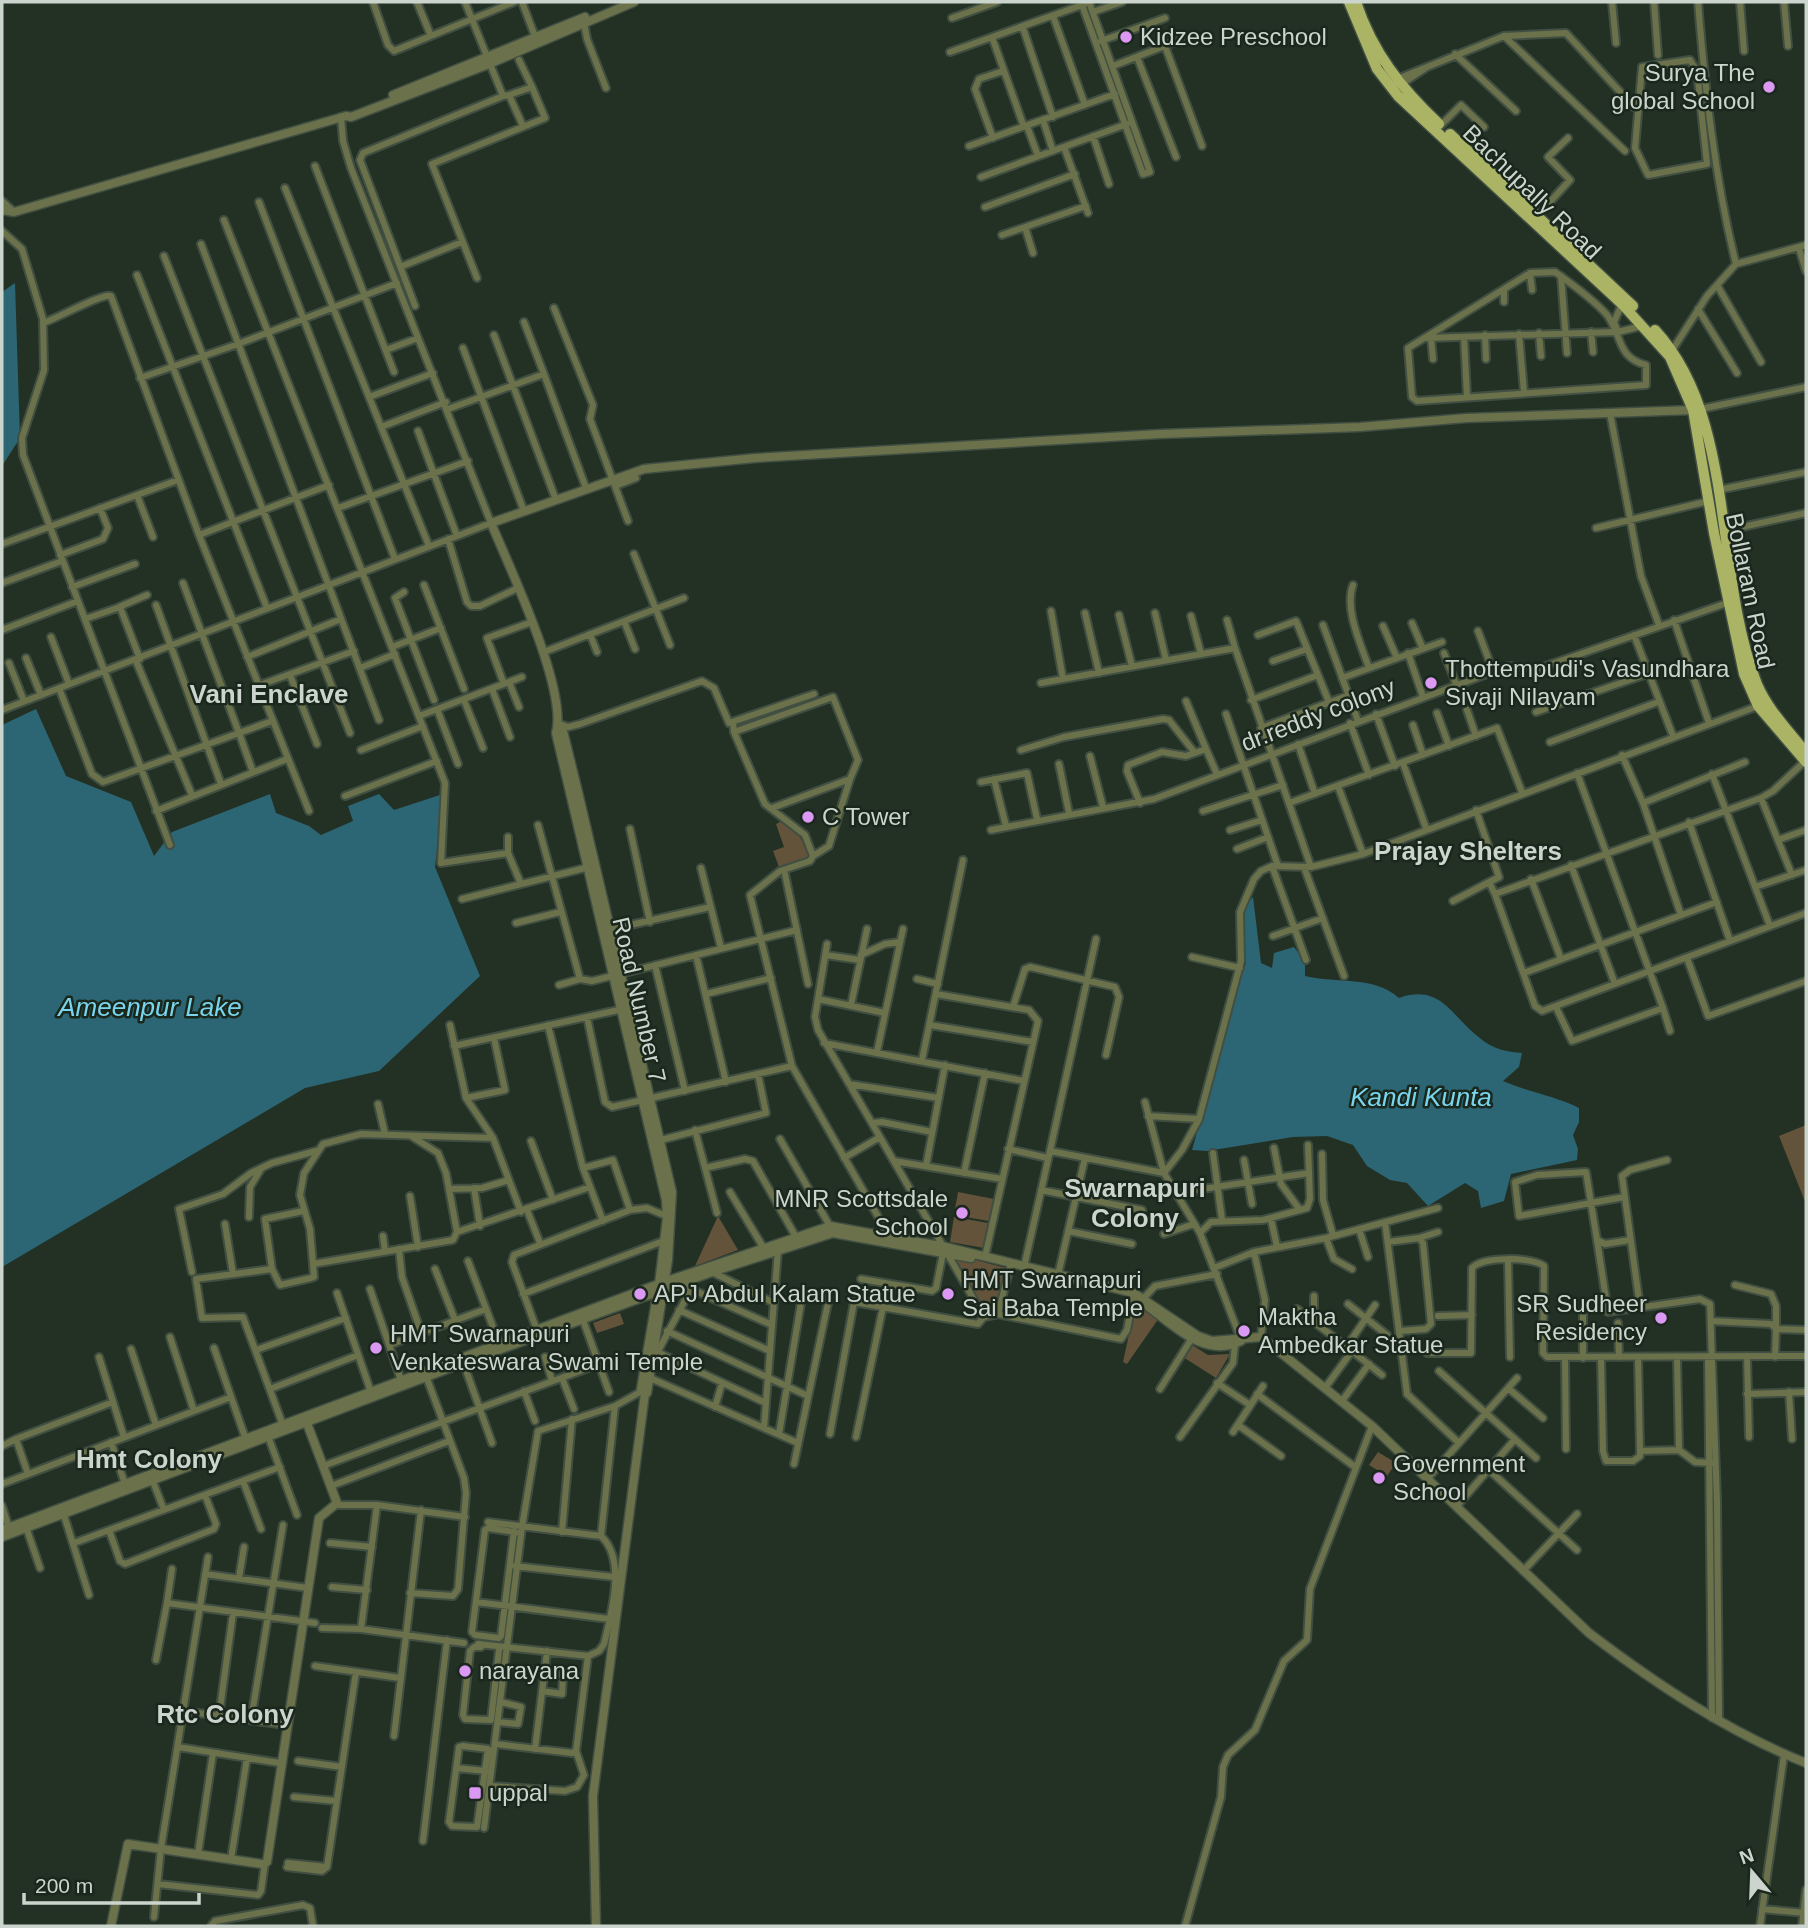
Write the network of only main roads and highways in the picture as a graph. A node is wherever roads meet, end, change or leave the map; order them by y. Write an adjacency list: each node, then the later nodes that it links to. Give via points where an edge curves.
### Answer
1 (1349, 2): 3 (main road, Bachupally Road, via 1377,69 1398,96)
2 (1356, 2): 3 (main road, Bachupally Road, via 1375,47 1398,83)
3 (1598, 278): 4 (main road, Bachupally Road, via 1670,357); 4 (main road, Bachupally Road, via 1673,349)
4 (1697, 410): 5 (main road, Bollaram Road, via 1718,490 1752,671 1768,704); 5 (main road, Bollaram Road, via 1727,603 1744,674 1758,706)
5 (1806, 759)

